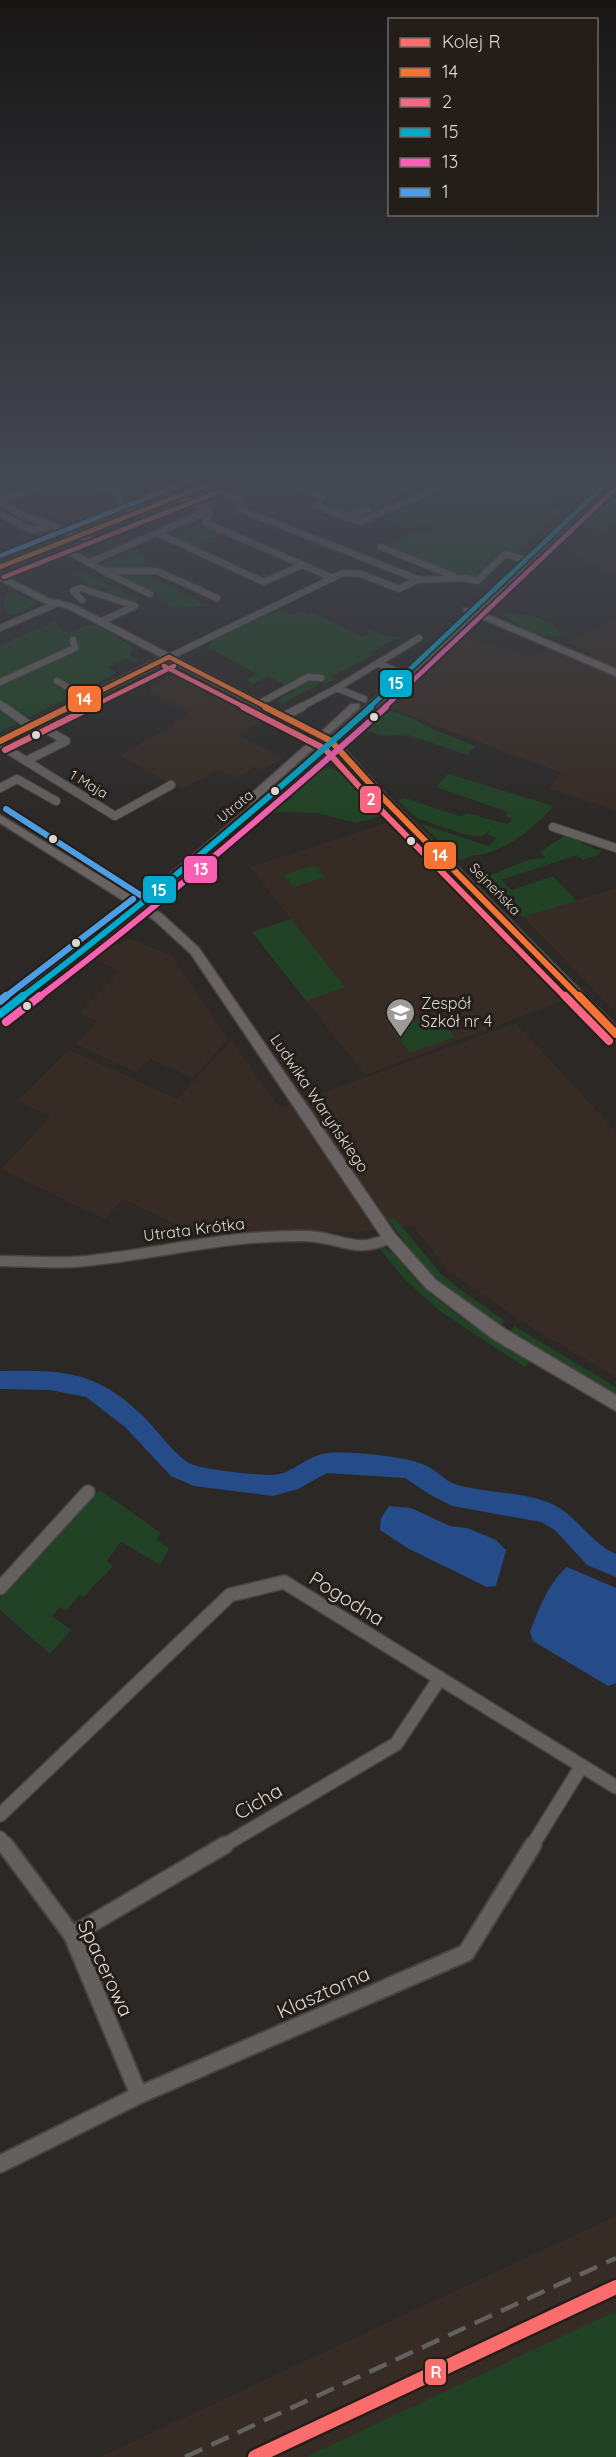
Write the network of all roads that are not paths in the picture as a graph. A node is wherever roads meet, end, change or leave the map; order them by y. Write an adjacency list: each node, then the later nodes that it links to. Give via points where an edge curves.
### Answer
1 (39, 597): 10 (street, Sejneńska)
2 (79, 597): 9 (street)
3 (103, 597): 12 (street, via 135,606)
4 (214, 597): 8 (street)
5 (294, 597): 16 (street, 1 Maja)
6 (484, 597): 11 (street, Utrata)
7 (485, 597): 11 (street, Utrata)
8 (217, 598)
9 (82, 600)
10 (58, 603): 12 (street, Sejneńska); 13 (street)
11 (470, 611): 18 (street, Utrata); 19 (street); 29 (street, Utrata)
12 (100, 622): 16 (street, Sejneńska)
13 (0, 628)
14 (419, 638): 17 (street)
15 (73, 640): 22 (street, via 75,648)
16 (169, 657): 24 (street, 1 Maja); 26 (street, Sejneńska)
17 (378, 663): 18 (street); 23 (street)
18 (396, 671): 25 (street, Utrata)
19 (616, 673)
20 (321, 678): 26 (street, via 308,677)
21 (57, 681): 24 (street)
22 (0, 682)
23 (337, 688): 25 (street); 30 (street)
24 (87, 698): 31 (street, 1 Maja)
25 (364, 699): 28 (street, Utrata)
26 (260, 703): 30 (street, Sejneńska)
27 (0, 704): 31 (street)
28 (354, 707): 29 (street); 33 (street, Utrata)
29 (365, 710): 33 (street, Utrata)
30 (284, 716): 33 (street, Sejneńska)
31 (30, 726): 34 (street, 1 Maja)
32 (44, 728): 37 (street, via 66,741)
33 (323, 740): 35 (street, Sejneńska); 36 (street, Utrata); 38 (street, Sejneńska); 45 (street, Utrata)
34 (0, 743): 37 (street, 1 Maja)
35 (336, 756): 36 (street); 38 (street, Sejneńska)
36 (313, 757): 45 (street, Utrata)
37 (26, 761): 39 (street, 1 Maja, via 115,816)
38 (352, 766): 48 (street, Sejneńska)
39 (171, 785)
40 (0, 788): 41 (street, via 17,779)
41 (56, 801)
42 (0, 818): 45 (street, Ludwika Waryńskiego)
43 (553, 827): 44 (street)
44 (616, 848)
45 (135, 904): 46 (street, Utrata); 47 (street, Utrata); 49 (street, Ludwika Waryńskiego, via 161,920 195,951)
46 (0, 1002)
47 (0, 1014)
48 (616, 1034)
49 (390, 1238): 50 (street, Utrata Krótka, via 372,1247 354,1247 322,1237 273,1236 212,1240 77,1261); 51 (street, Ludwika Waryńskiego, via 431,1284 478,1320)
50 (0, 1261)
51 (616, 1404)
52 (88, 1492): 53 (street)
53 (0, 1588)
54 (440, 1678): 55 (street, Pogodna); 57 (street, Pogodna, via 285,1582 230,1595); 59 (street, Cicha, via 396,1744)
55 (581, 1767): 56 (street, Pogodna); 60 (street, Klasztorna, via 466,1953)
56 (616, 1787)
57 (0, 1815)
58 (0, 1838): 59 (street, Spacerowa)
59 (72, 1935): 60 (street, Spacerowa)
60 (140, 2095): 61 (street, Klasztorna)
61 (0, 2164)

